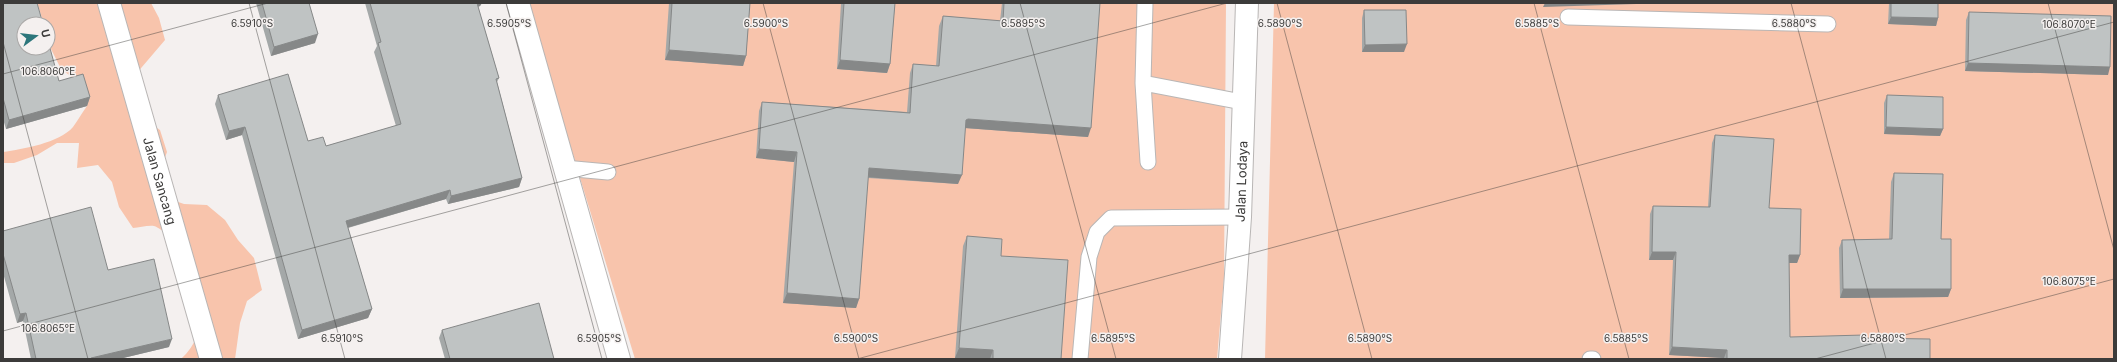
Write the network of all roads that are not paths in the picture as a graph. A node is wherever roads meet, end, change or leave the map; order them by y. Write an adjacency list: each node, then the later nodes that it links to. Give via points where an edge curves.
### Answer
1 (109, 3): 13 (street, Jalan Sancang)
2 (518, 3): 10 (street)
3 (1145, 3): 7 (lane)
4 (1247, 3): 8 (street, Jalan Lodaya)
5 (1568, 17): 6 (lane)
6 (1828, 24)
7 (1143, 84): 8 (lane); 9 (lane)
8 (1242, 102): 12 (street, Jalan Lodaya)
9 (1148, 162)
10 (564, 168): 11 (lane); 14 (street)
11 (608, 172)
12 (1240, 217): 15 (lane, via 1110,218 1097,232 1089,257); 16 (street, Jalan Lodaya)
13 (211, 359)
14 (619, 359)
15 (1080, 359)
16 (1230, 359)
17 (1590, 359): 18 (lane)
18 (1594, 359)

